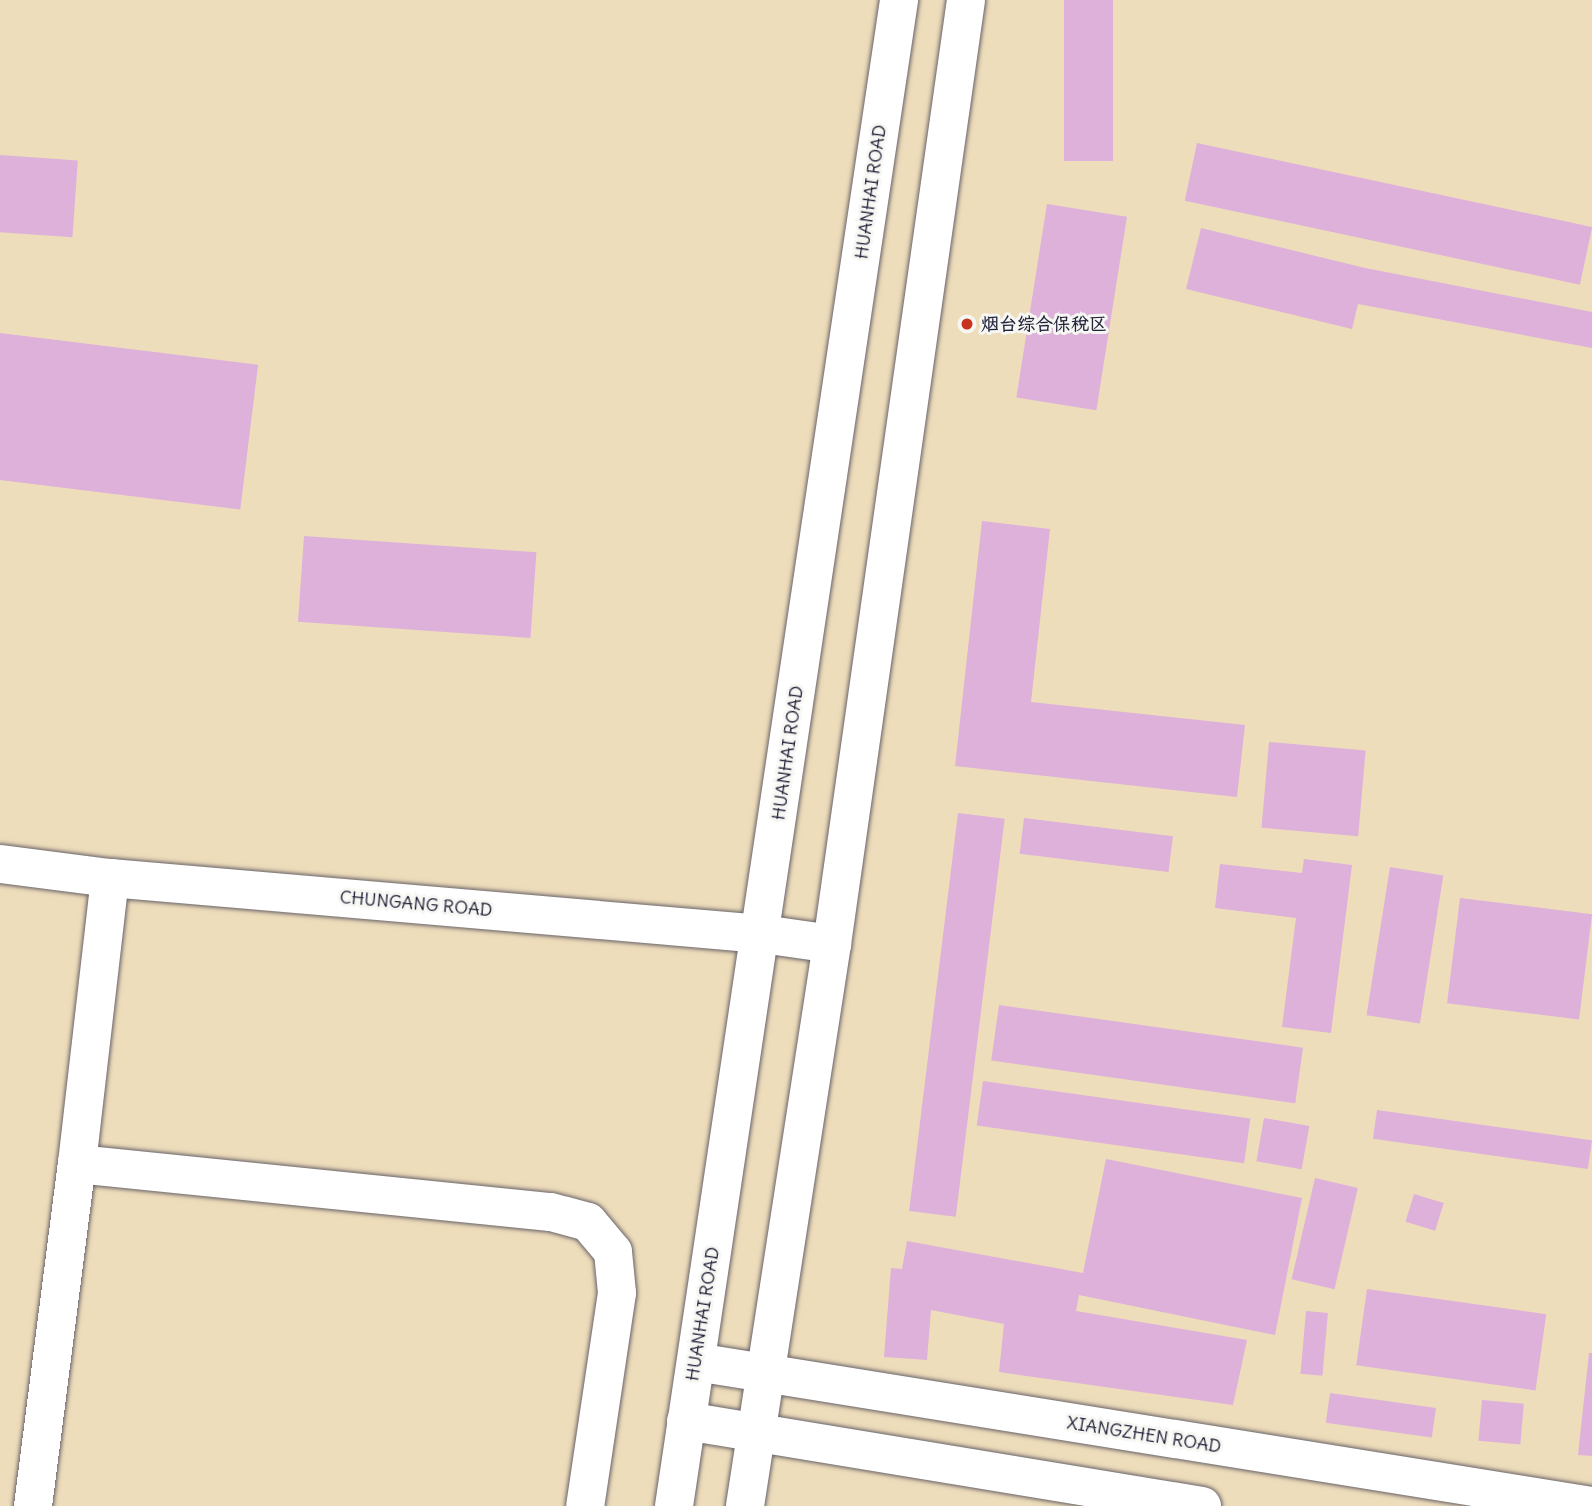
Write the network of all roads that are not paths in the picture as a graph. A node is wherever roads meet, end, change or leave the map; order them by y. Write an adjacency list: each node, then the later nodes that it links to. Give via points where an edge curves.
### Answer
1 (899, 0): 5 (street, HUANHAI ROAD)
2 (966, 0): 6 (street)
3 (0, 864): 4 (street, CHUNGANG ROAD)
4 (110, 878): 5 (street, CHUNGANG ROAD); 7 (street)
5 (762, 934): 6 (street, CHUNGANG ROAD); 8 (street, HUANHAI ROAD)
6 (832, 944): 9 (street)
7 (77, 1164): 12 (street); 13 (street, via 551,1212 588,1222 612,1252 617,1293)
8 (696, 1362): 9 (street, XIANGZHEN ROAD); 10 (street, HUANHAI ROAD)
9 (765, 1373): 11 (street); 17 (street, XIANGZHEN ROAD)
10 (686, 1421): 11 (street); 14 (street, HUANHAI ROAD)
11 (756, 1431): 15 (street); 16 (street)
12 (33, 1506)
13 (585, 1506)
14 (674, 1506)
15 (745, 1506)
16 (1202, 1506)
17 (1592, 1506)

